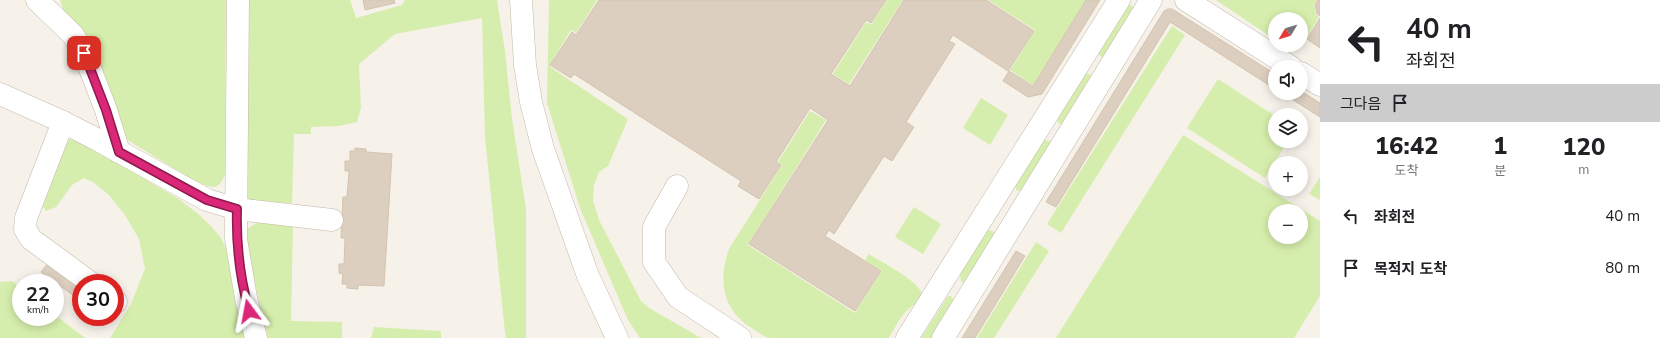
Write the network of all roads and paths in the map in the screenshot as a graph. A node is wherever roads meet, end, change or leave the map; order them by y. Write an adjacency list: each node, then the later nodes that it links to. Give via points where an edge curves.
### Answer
1 (37, 0): 16 (street, via 73,35 84,53)
2 (238, 0): 20 (street)
3 (521, 0): 28 (street, via 525,65 543,149 588,276)
4 (1119, 0): 7 (street)
5 (1151, 0): 9 (street)
6 (1186, 0): 8 (street)
7 (1082, 59): 9 (street); 14 (street)
8 (1280, 60)
9 (1106, 73): 15 (street)
10 (1308, 78): 11 (street)
11 (1320, 86)
12 (0, 94): 13 (street)
13 (63, 122): 16 (street); 24 (street, via 26,218 25,229 31,239)
14 (1041, 124): 15 (street); 18 (street)
15 (1065, 140): 19 (street)
16 (119, 152): 20 (street, via 207,200)
17 (677, 186): 29 (street, via 654,227 654,262 678,297)
18 (998, 193): 19 (street); 21 (street)
19 (1023, 208): 23 (street)
20 (237, 209): 22 (street); 27 (street, via 236,239)
21 (984, 215): 23 (street); 25 (street)
22 (332, 220)
23 (1009, 231): 26 (street)
24 (79, 274)
25 (942, 281): 26 (street); 30 (street)
26 (968, 297): 31 (street)
27 (256, 338)
28 (617, 338)
29 (740, 338)
30 (907, 338)
31 (943, 338)

